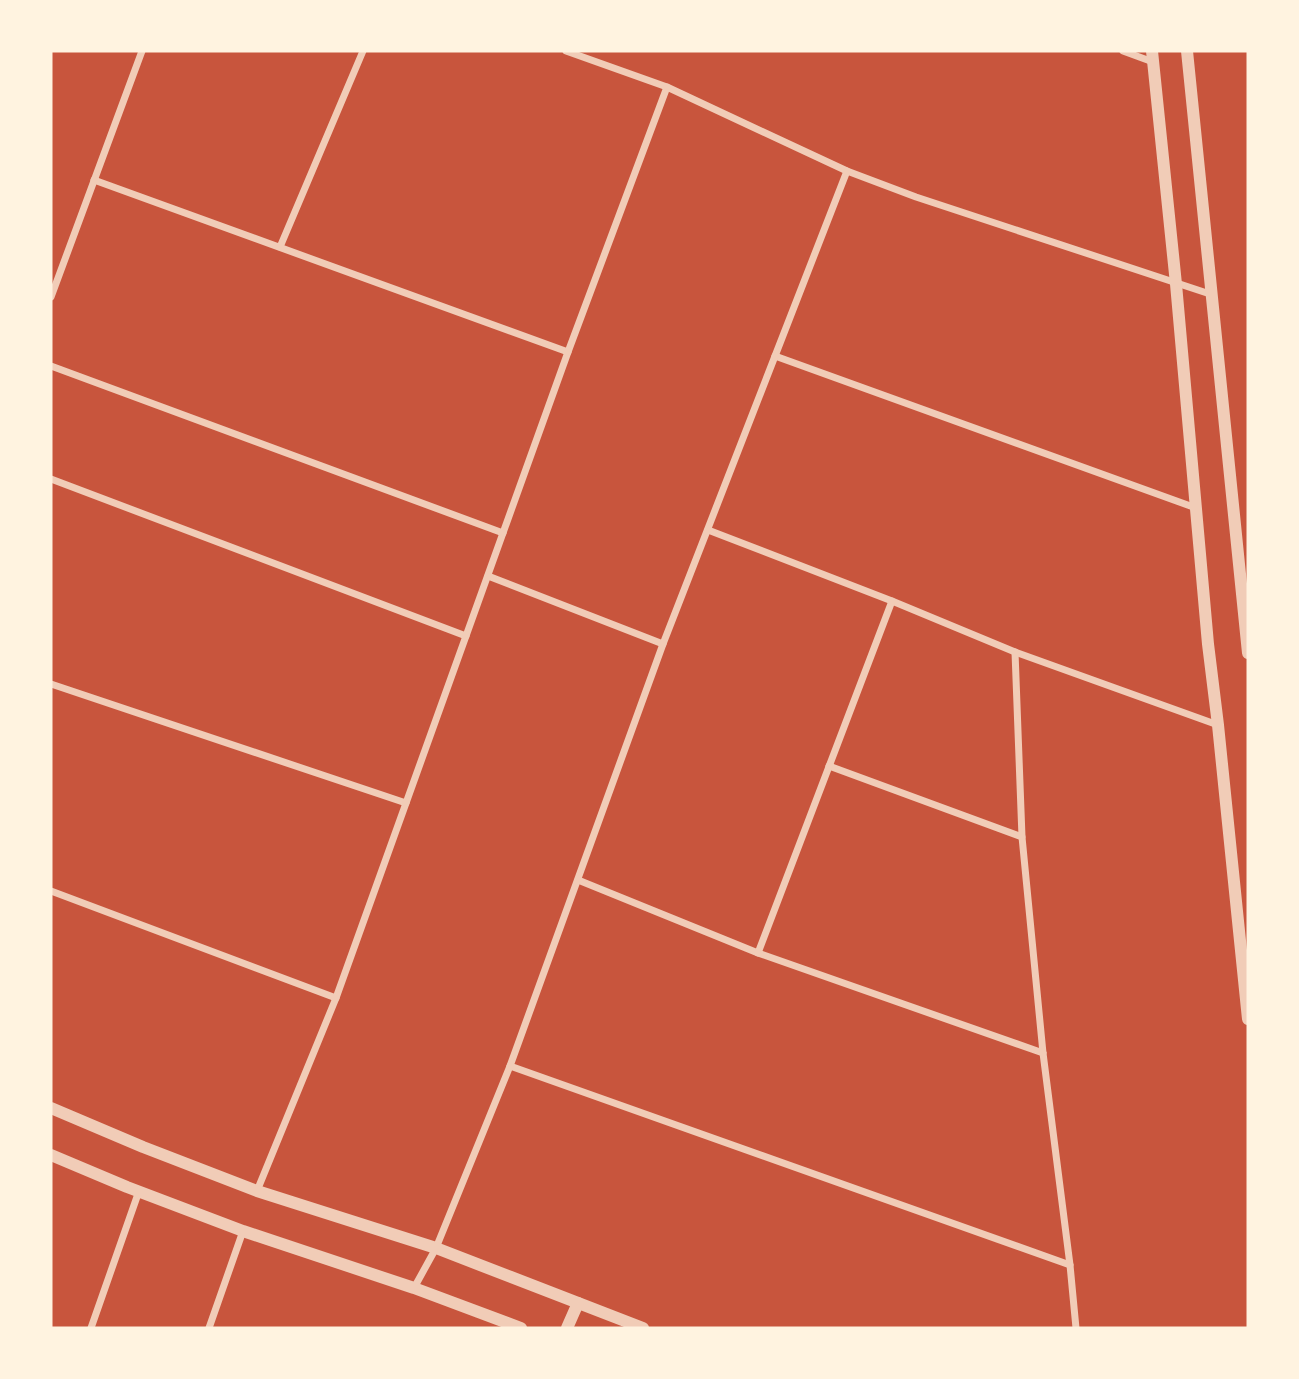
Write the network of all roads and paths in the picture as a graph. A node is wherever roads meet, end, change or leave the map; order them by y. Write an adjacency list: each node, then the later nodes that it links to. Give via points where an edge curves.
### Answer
1 (142, 51): 9 (street)
2 (363, 51): 10 (street)
3 (566, 51): 7 (street)
4 (1123, 51): 6 (street)
5 (1186, 51): 12 (street)
6 (1152, 56): 11 (street)
7 (667, 87): 8 (street); 14 (street)
8 (847, 171): 11 (street); 15 (street)
9 (94, 180): 10 (street); 13 (street)
10 (280, 247): 14 (street)
11 (1176, 284): 12 (street); 18 (street)
12 (1210, 294): 25 (street)
13 (51, 297)
14 (568, 352): 20 (street)
15 (775, 356): 18 (street); 19 (street)
16 (51, 366): 20 (street)
17 (51, 479): 23 (street)
18 (1196, 508): 28 (street)
19 (708, 530): 22 (street); 24 (street)
20 (503, 533): 21 (street)
21 (488, 576): 23 (street); 24 (street)
22 (892, 601): 26 (street); 29 (street)
23 (466, 636): 30 (street)
24 (663, 644): 32 (street)
25 (1248, 650)
26 (1016, 652): 28 (street); 31 (street)
27 (51, 684): 30 (street)
28 (1218, 725): 36 (street)
29 (829, 766): 31 (street); 34 (street)
30 (406, 803): 35 (street)
31 (1023, 837): 37 (street)
32 (578, 880): 34 (street); 38 (street)
33 (51, 891): 35 (street)
34 (758, 953): 37 (street)
35 (336, 998): 42 (street)
36 (1248, 1018)
37 (1043, 1053): 45 (street)
38 (510, 1066): 44 (street); 45 (street)
39 (51, 1108): 42 (street)
40 (51, 1155): 41 (street)
41 (139, 1191): 43 (street); 48 (street)
42 (257, 1191): 44 (street)
43 (243, 1231): 46 (street); 49 (street)
44 (436, 1248): 46 (street); 47 (street)
45 (1070, 1265): 53 (street)
46 (414, 1288): 50 (street)
47 (579, 1303): 51 (street); 52 (street)
48 (91, 1328)
49 (209, 1328)
50 (522, 1328)
51 (567, 1328)
52 (643, 1328)
53 (1076, 1328)

